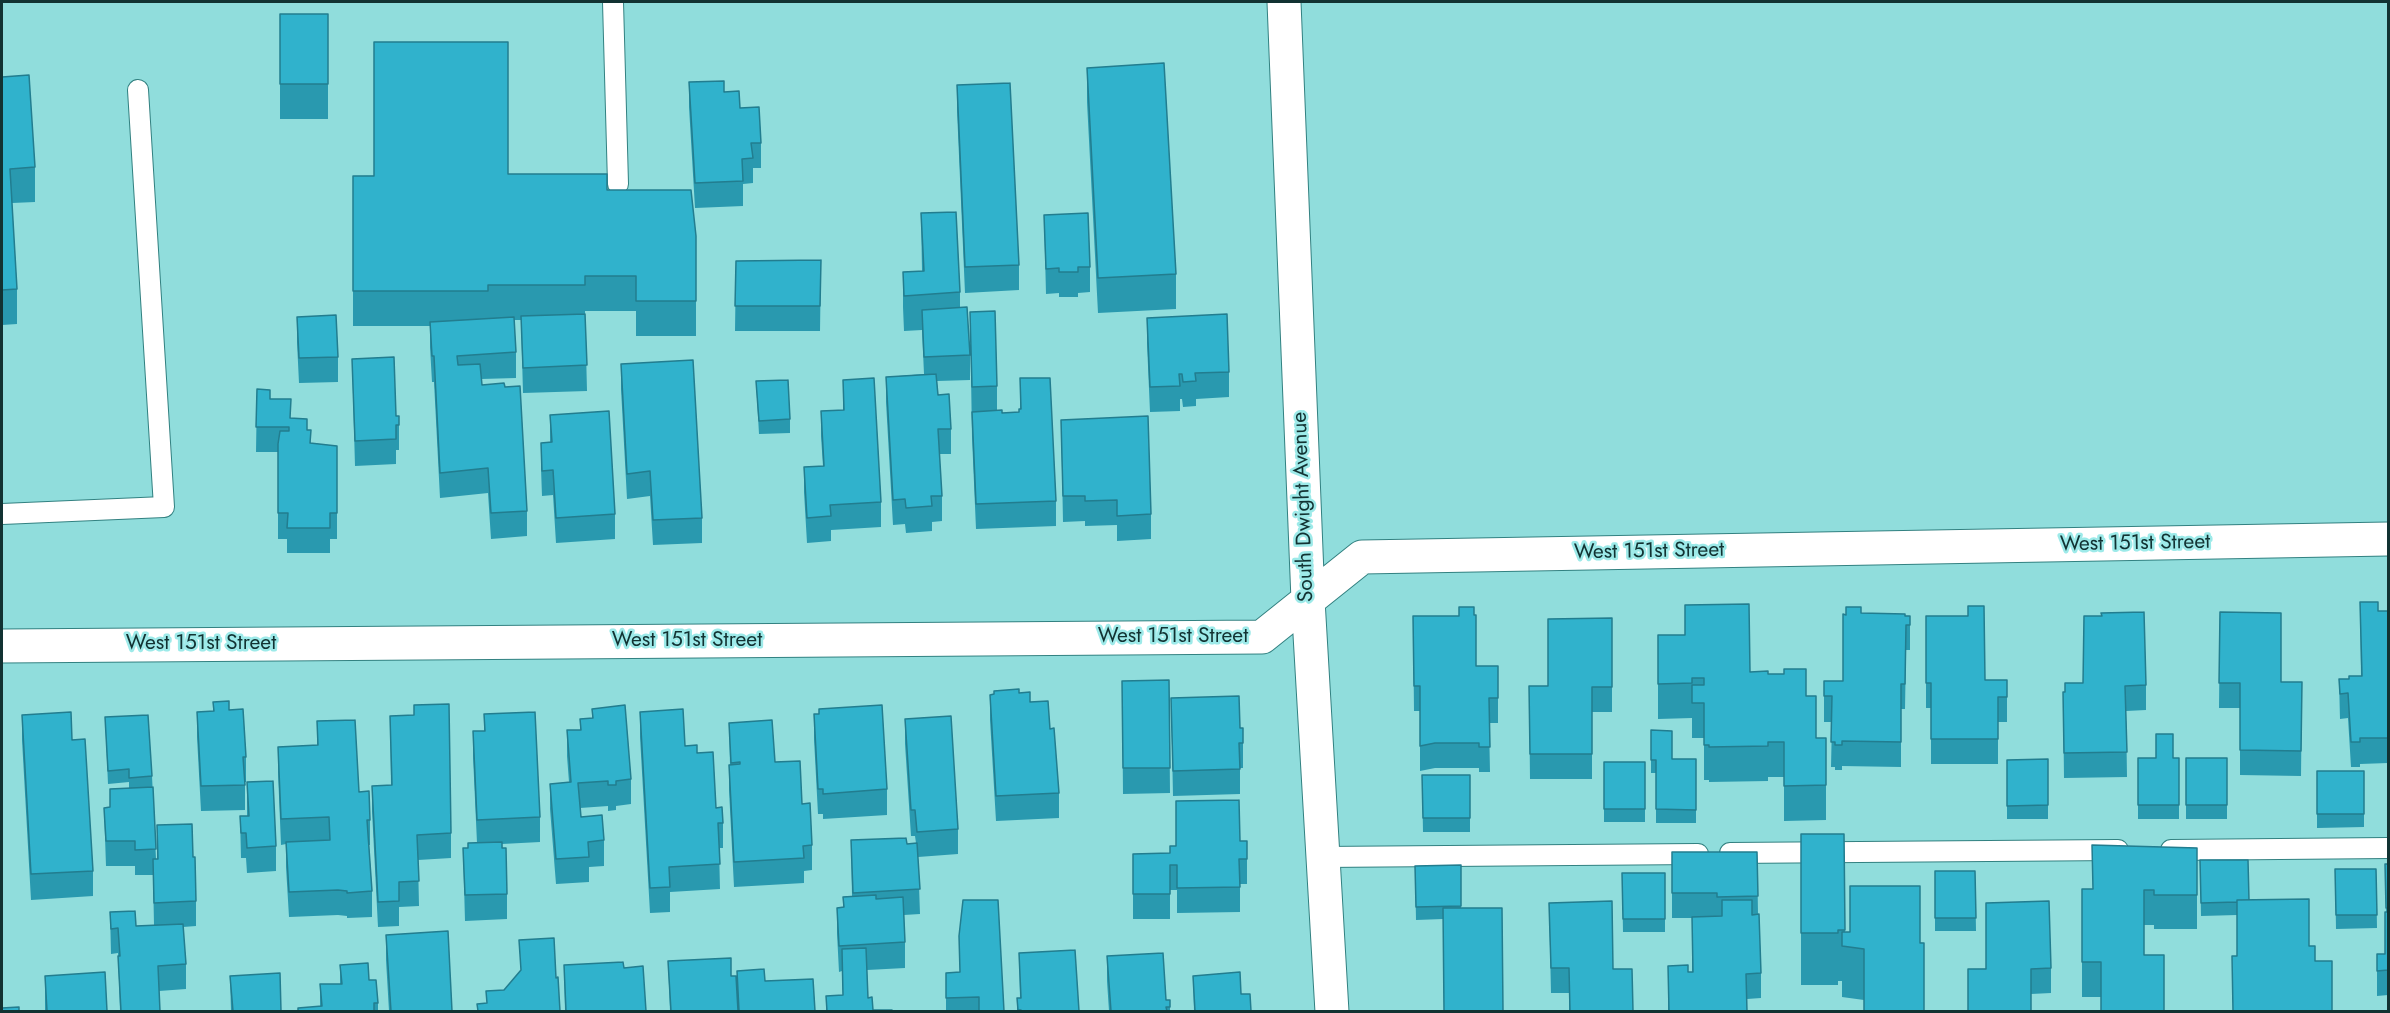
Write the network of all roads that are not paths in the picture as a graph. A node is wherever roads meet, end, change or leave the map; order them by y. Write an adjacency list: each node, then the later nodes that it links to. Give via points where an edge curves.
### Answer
1 (613, 2): 4 (lane)
2 (1284, 2): 7 (street, South Dwight Avenue)
3 (138, 90): 5 (lane, via 164,507)
4 (618, 184)
5 (2, 514)
6 (2388, 539): 7 (street, West 151st Street, via 1362,557)
7 (1308, 600): 8 (street, West 151st Street, via 1262,637); 10 (street, South Dwight Avenue)
8 (2, 646)
9 (2388, 848): 10 (lane)
10 (1322, 857): 11 (street, South Dwight Avenue)
11 (1332, 1011)

